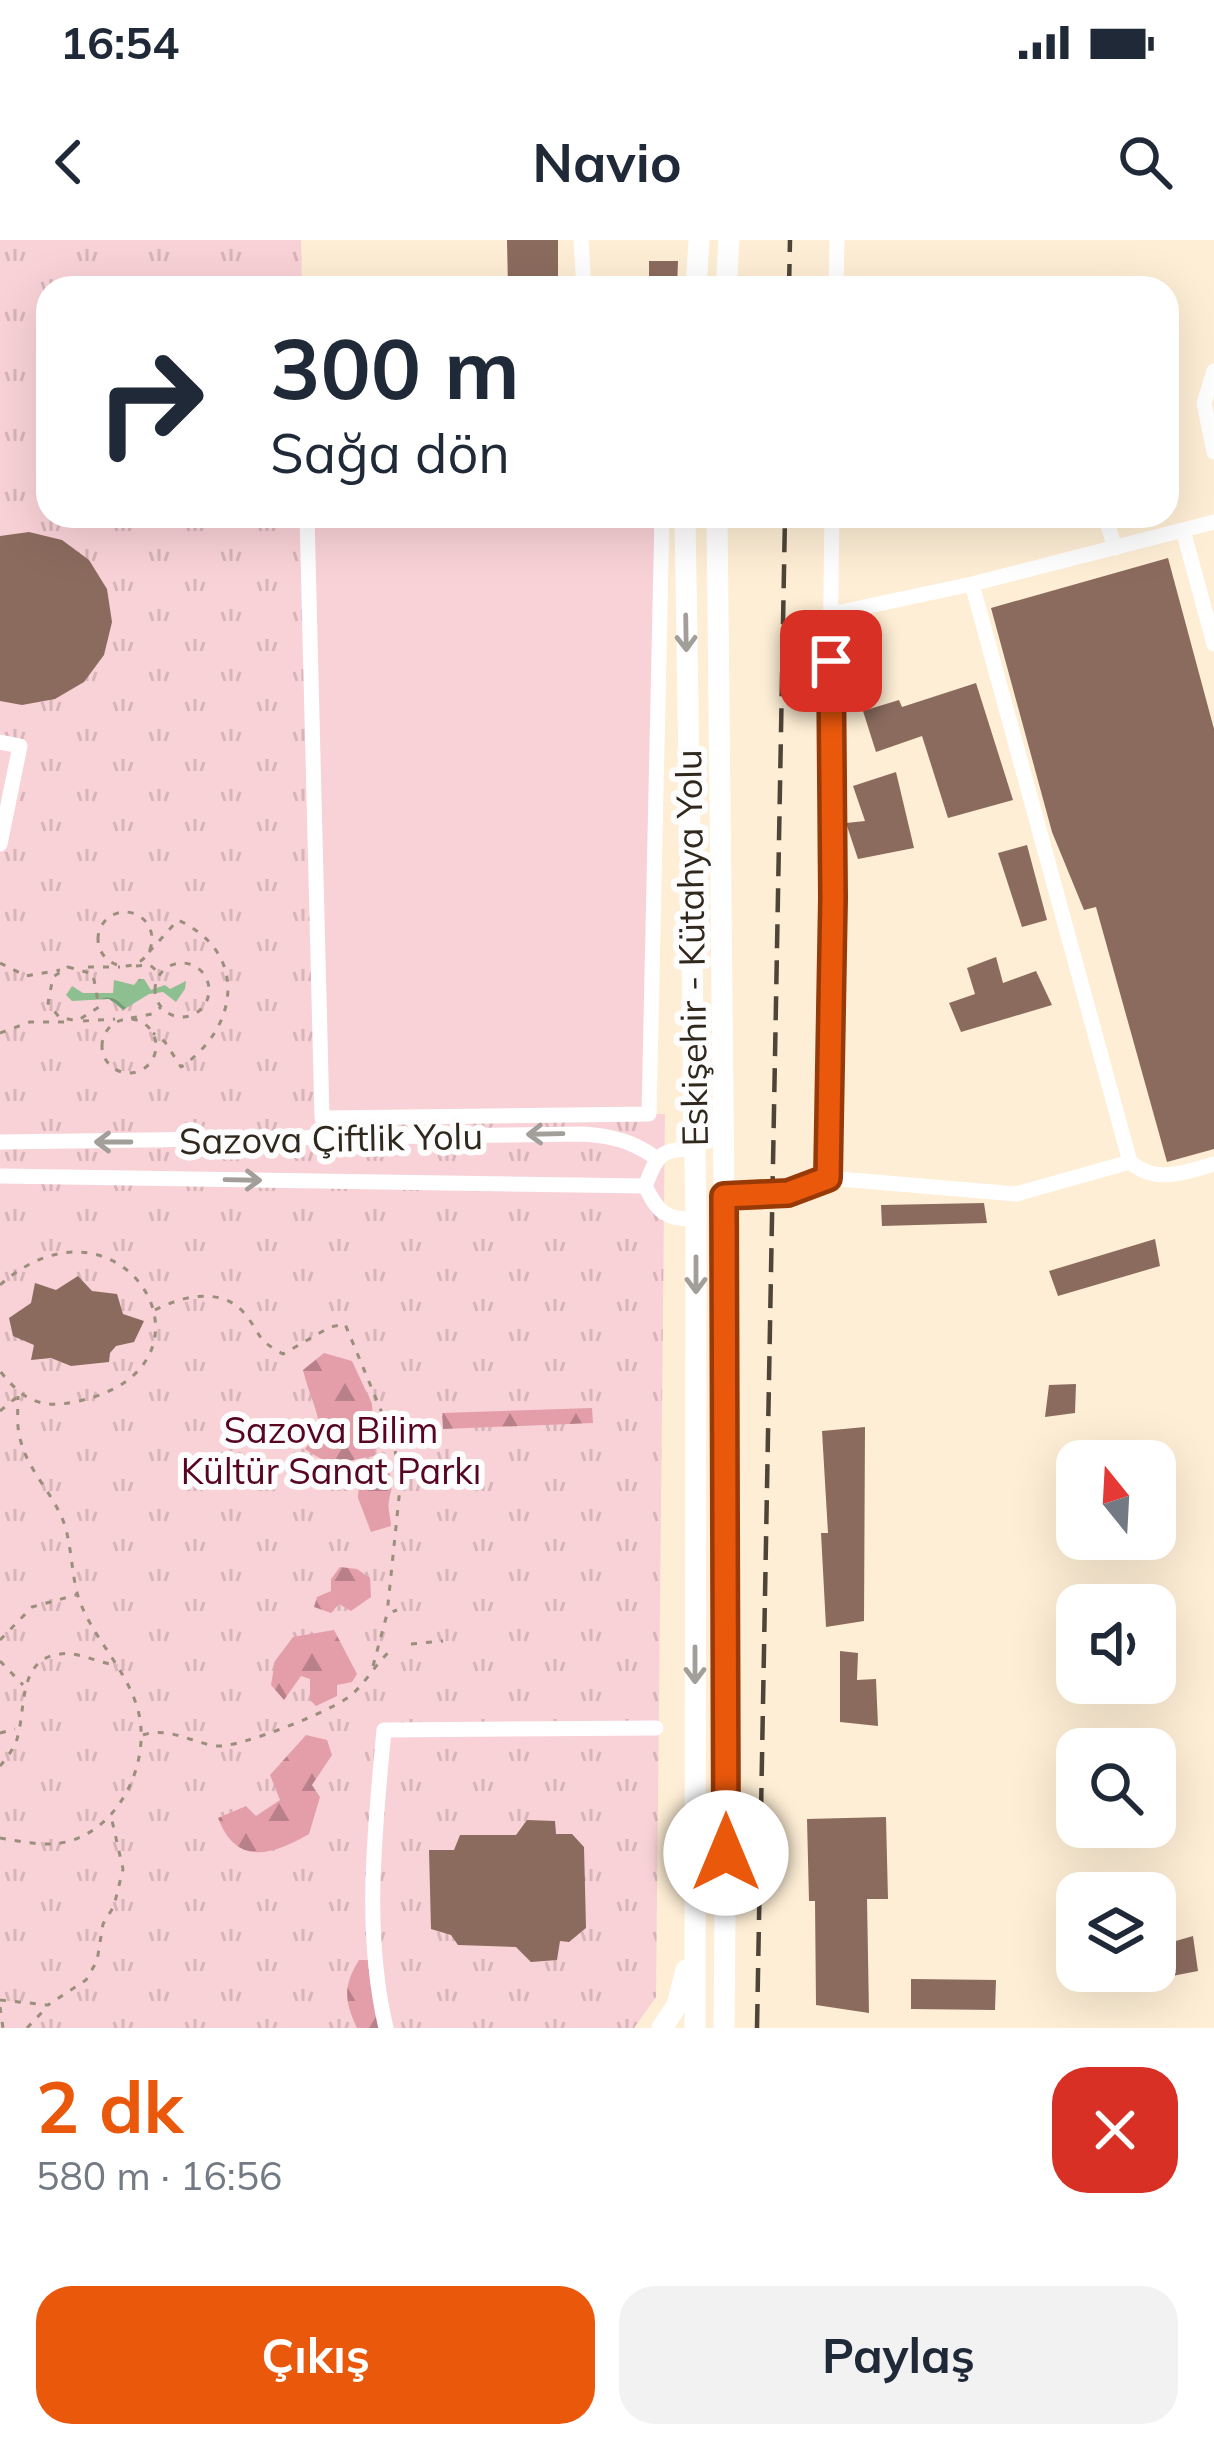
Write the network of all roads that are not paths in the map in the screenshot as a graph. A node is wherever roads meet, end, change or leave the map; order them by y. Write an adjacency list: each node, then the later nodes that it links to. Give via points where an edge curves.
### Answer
1 (581, 240): 5 (street)
2 (700, 240): 6 (highway)
3 (729, 240): 7 (highway)
4 (837, 240): 8 (street)
5 (583, 276)
6 (697, 276)
7 (727, 276)
8 (836, 276)
9 (1214, 371): 10 (street, via 1204,403)
10 (1214, 452)
11 (1214, 522): 18 (street)
12 (307, 528): 13 (street, via 322,1118 649,1114)
13 (662, 528)
14 (686, 528): 26 (highway, Eskişehir - Kütahya Yolu, one-way to 26)
15 (717, 528): 33 (highway, Eskişehir - Kütahya Yolu)
16 (832, 528): 21 (street)
17 (1109, 528): 19 (street)
18 (1183, 530): 19 (street); 22 (street)
19 (1115, 548): 20 (street)
20 (972, 584): 21 (street); 28 (street)
21 (830, 614): 31 (street)
22 (1214, 644)
23 (0, 742): 24 (street, via 20,746)
24 (0, 844)
25 (0, 1142): 27 (street, Sazova Çiftlik Yolu, one-way to 25, via 615,1136 583,1133)
26 (694, 1150): 27 (street); 34 (highway, Eskişehir - Kütahya Yolu)
27 (656, 1158): 32 (street)
28 (1130, 1162): 29 (street, via 1175,1176); 31 (street, via 1016,1194)
29 (1214, 1164)
30 (0, 1176): 32 (street, Sazova Çiftlik Yolu, one-way to 32)
31 (828, 1178): 33 (street, via 780,1194)
32 (645, 1186): 34 (street, via 658,1211)
33 (724, 1196): 40 (highway, Eskişehir - Kütahya Yolu)
34 (696, 1219): 36 (highway, Eskişehir - Kütahya Yolu, one-way to 36)
35 (656, 1728): 37 (street, via 384,1730 371,1928)
36 (694, 1922): 38 (highway, via 684,1987); 39 (highway, Eskişehir - Kütahya Yolu)
37 (386, 2028)
38 (662, 2028)
39 (694, 2028)
40 (724, 2028)

